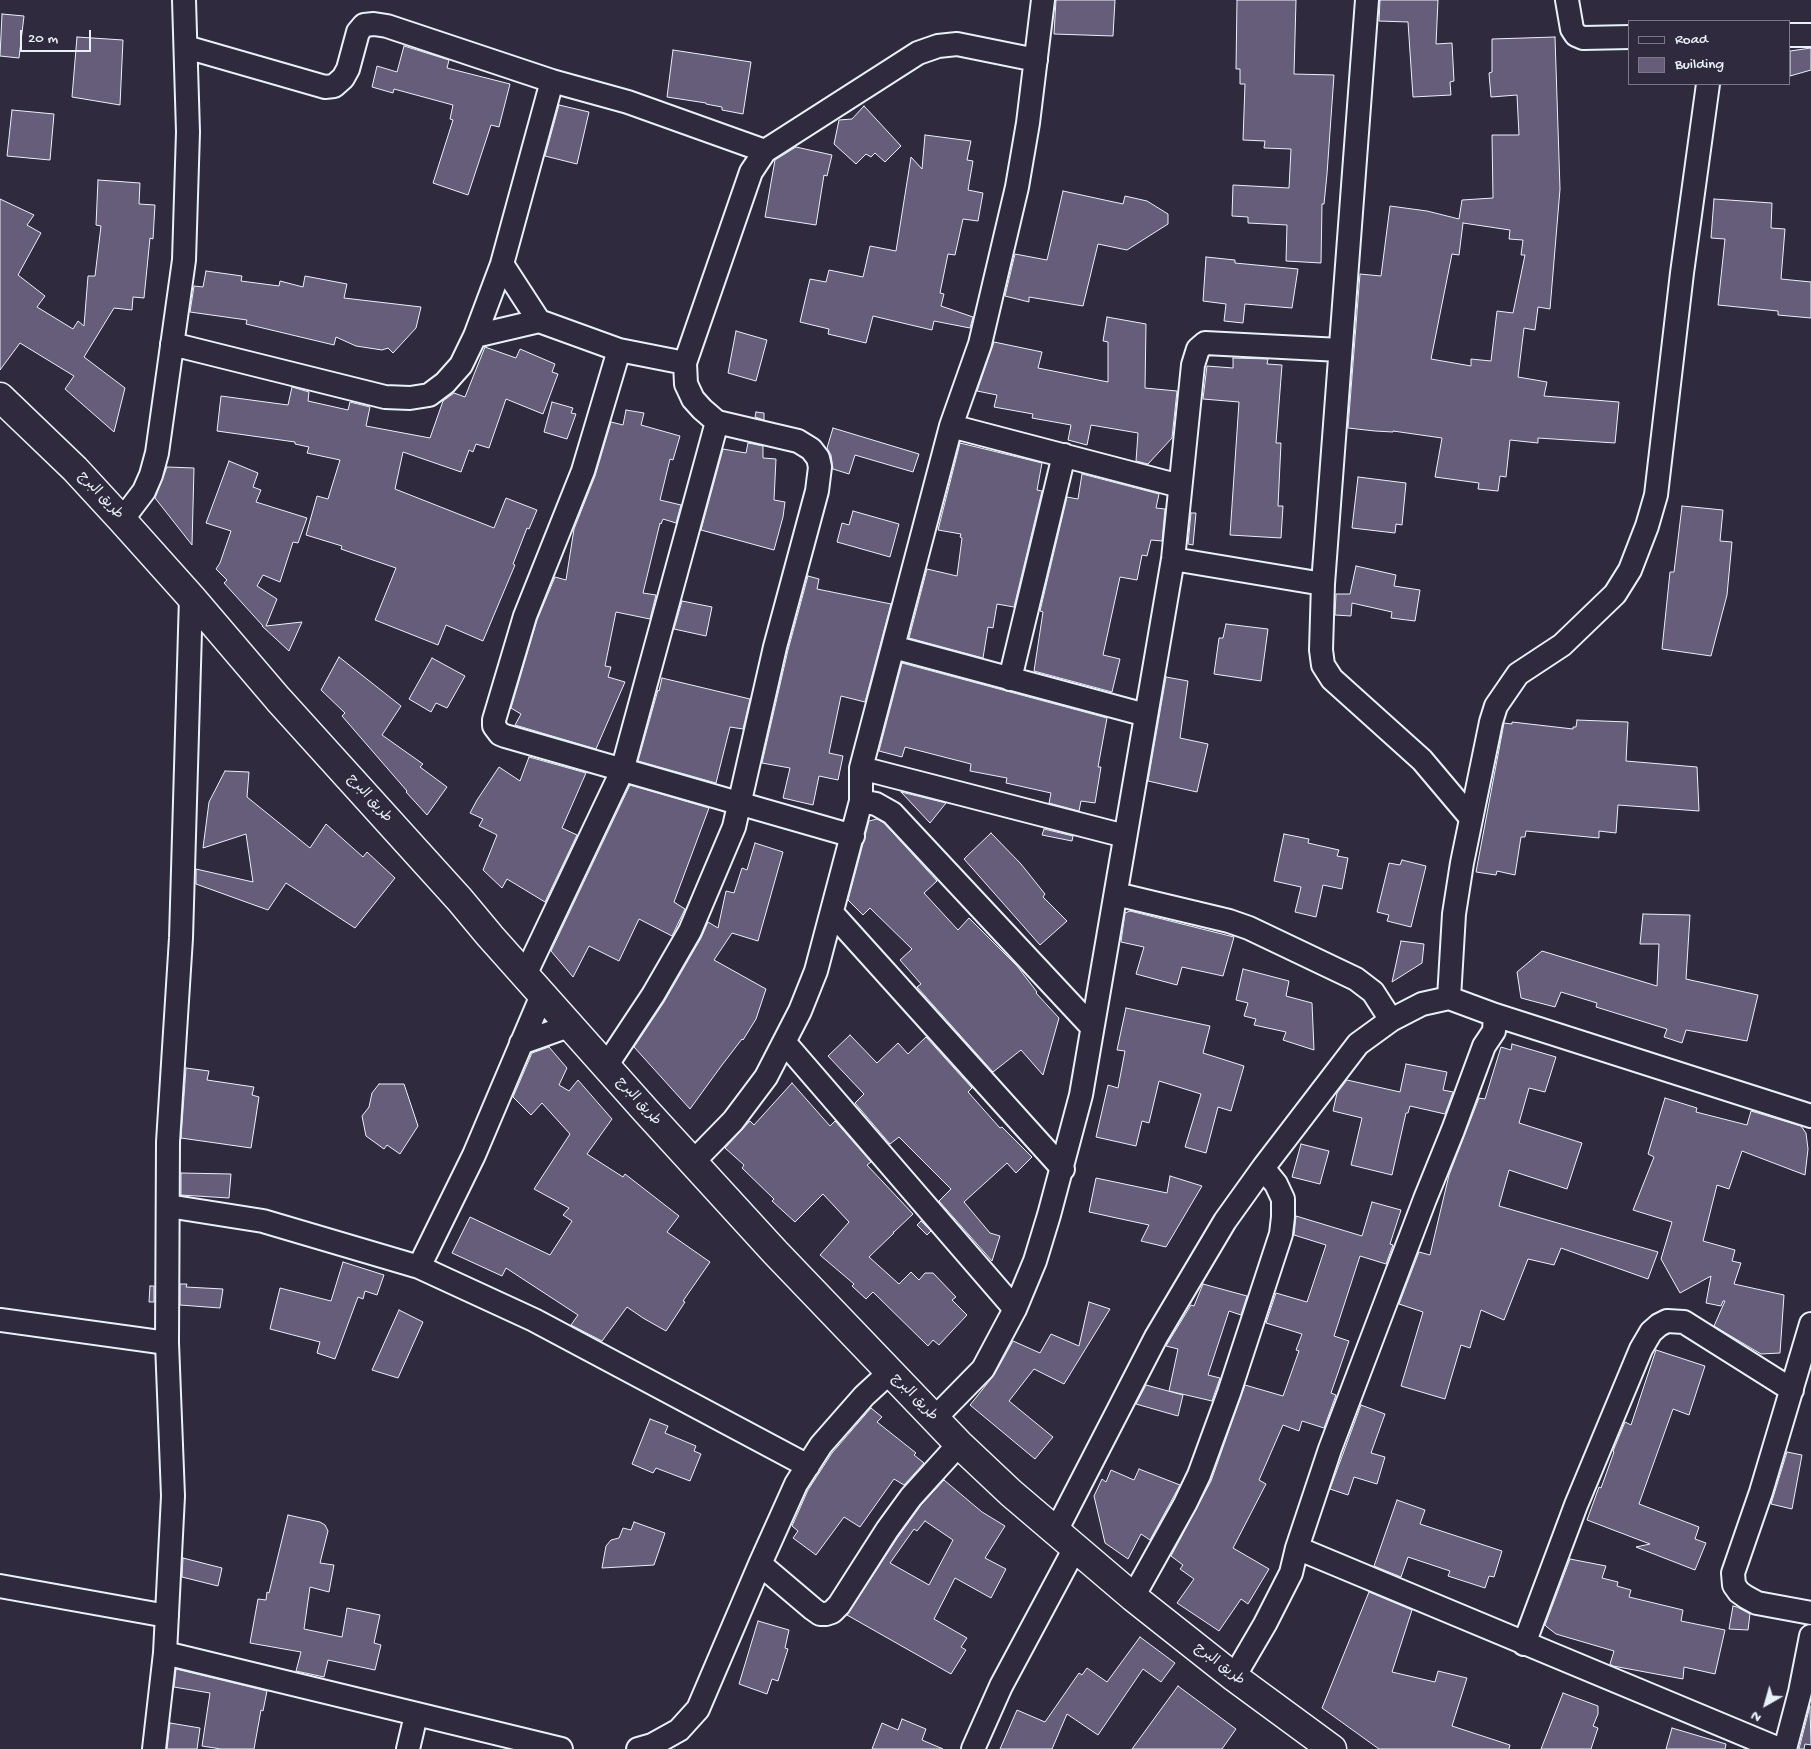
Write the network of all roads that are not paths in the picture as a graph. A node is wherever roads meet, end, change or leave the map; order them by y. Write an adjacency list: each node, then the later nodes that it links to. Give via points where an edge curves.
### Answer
1 (184, 0): 8 (street)
2 (1042, 0): 9 (street)
3 (1367, 0): 18 (street)
4 (1567, 0): 7 (street, via 1576,35 1582,38)
5 (1791, 35): 6 (street)
6 (1811, 35)
7 (1628, 37)
8 (186, 48): 10 (street, via 325,87 334,86 348,69 358,32 364,25 374,24); 16 (street, via 186,235)
9 (1036, 60): 12 (street, via 957,44 938,46 918,54); 22 (street, via 1024,156 1015,196 980,344)
10 (552, 80): 12 (street, via 628,102); 13 (street)
11 (1708, 85): 36 (street, via 1656,495 1647,526 1630,570 1615,594 1562,645 1518,674 1502,695 1491,722)
12 (765, 151): 19 (street, via 752,172)
13 (502, 264): 14 (street); 15 (street)
14 (539, 320): 15 (street); 17 (street)
15 (475, 336): 16 (street, via 461,365 445,383 429,395 410,398 385,397)
16 (172, 344): 25 (street, via 151,475 144,491)
17 (619, 350): 19 (street); 33 (street, via 583,471 525,616 494,726 505,736)
18 (1340, 350): 24 (street, via 1201,345 1193,365); 27 (street)
19 (685, 363): 21 (street, via 686,384 693,399)
20 (0, 397): 25 (street, طريق البرج, via 75,469)
21 (717, 422): 33 (street); 35 (street, via 798,442 811,448 820,467 817,491 775,647)
22 (951, 426): 23 (street); 29 (street)
23 (1064, 455): 24 (street); 30 (street)
24 (1180, 486): 26 (street)
25 (122, 520): 28 (street, طريق البرج)
26 (1173, 560): 27 (street); 31 (street)
27 (1323, 584): 36 (street, via 1323,665 1332,679 1422,760)
28 (191, 596): 41 (street, طريق البرج, via 278,699); 54 (street, via 181,938 168,1142)
29 (893, 647): 30 (street); 32 (street)
30 (1010, 679): 31 (street)
31 (1146, 715): 38 (street)
32 (862, 768): 34 (street); 38 (street)
33 (622, 771): 35 (street); 41 (street)
34 (862, 801): 37 (street); 46 (street, via 892,813)
35 (740, 804): 37 (street); 49 (street, via 734,827 690,931)
36 (1471, 818): 42 (street, via 1454,914)
37 (853, 836): 40 (street)
38 (1125, 836): 39 (street)
39 (1116, 894): 44 (street, via 1249,928 1356,979 1373,992); 46 (street)
40 (832, 913): 48 (street, via 816,971); 53 (street)
41 (534, 985): 45 (street, طريق البرج); 47 (street)
42 (1449, 998): 43 (street); 44 (street, via 1422,1004)
43 (1495, 1015): 50 (street); 66 (street, via 1494,1031 1484,1046 1454,1130 1424,1199 1330,1449)
44 (1391, 1020): 52 (street, via 1358,1044)
45 (569, 1026): 47 (street); 49 (street, طريق البرج)
46 (1092, 1028): 53 (street, via 1082,1095)
47 (521, 1043): 55 (street, via 474,1155)
48 (785, 1043): 51 (street, via 750,1101); 56 (street)
49 (606, 1066): 51 (street, طريق البرج)
50 (1811, 1116)
51 (693, 1162): 60 (street, طريق البرج)
52 (1263, 1168): 65 (street, via 1160,1331); 69 (street, via 1276,1184 1282,1199 1281,1234 1199,1475)
53 (1062, 1169): 56 (street, via 1035,1261)
54 (168, 1206): 55 (street, via 263,1221); 59 (street)
55 (419, 1267): 64 (street, via 534,1320)
56 (1015, 1309): 62 (street, via 983,1369)
57 (0, 1320): 59 (street)
58 (1811, 1324): 61 (street)
59 (166, 1343): 71 (street, via 174,1496)
60 (890, 1372): 62 (street, طريق البرج); 64 (street, via 858,1403)
61 (1792, 1390): 70 (street, via 1733,1573 1734,1585 1756,1602); 73 (street, via 1684,1322 1667,1321 1650,1332 1576,1505)
62 (934, 1419): 63 (street, طريق البرج)
63 (959, 1444): 65 (street, طريق البرج); 67 (street, via 911,1497 840,1605 832,1612 820,1614 813,1610)
64 (808, 1466): 67 (street, via 796,1484)
65 (1065, 1540): 69 (street, طريق البرج); 81 (street)
66 (1297, 1548): 73 (street); 75 (street, via 1291,1573 1281,1594)
67 (760, 1564): 80 (street, via 698,1709 679,1730)
68 (0, 1586): 71 (street)
69 (1133, 1597): 75 (street, طريق البرج)
70 (1811, 1613)
71 (167, 1616): 74 (street)
72 (1811, 1636): 84 (street)
73 (1524, 1644): 83 (street)
74 (165, 1653): 76 (street); 77 (street)
75 (1234, 1677): 82 (street, طريق البرج)
76 (416, 1715): 78 (street); 79 (street)
77 (154, 1749)
78 (408, 1749)
79 (561, 1749)
80 (638, 1749)
81 (973, 1749)
82 (1332, 1749)
83 (1779, 1749)
84 (1785, 1749)

